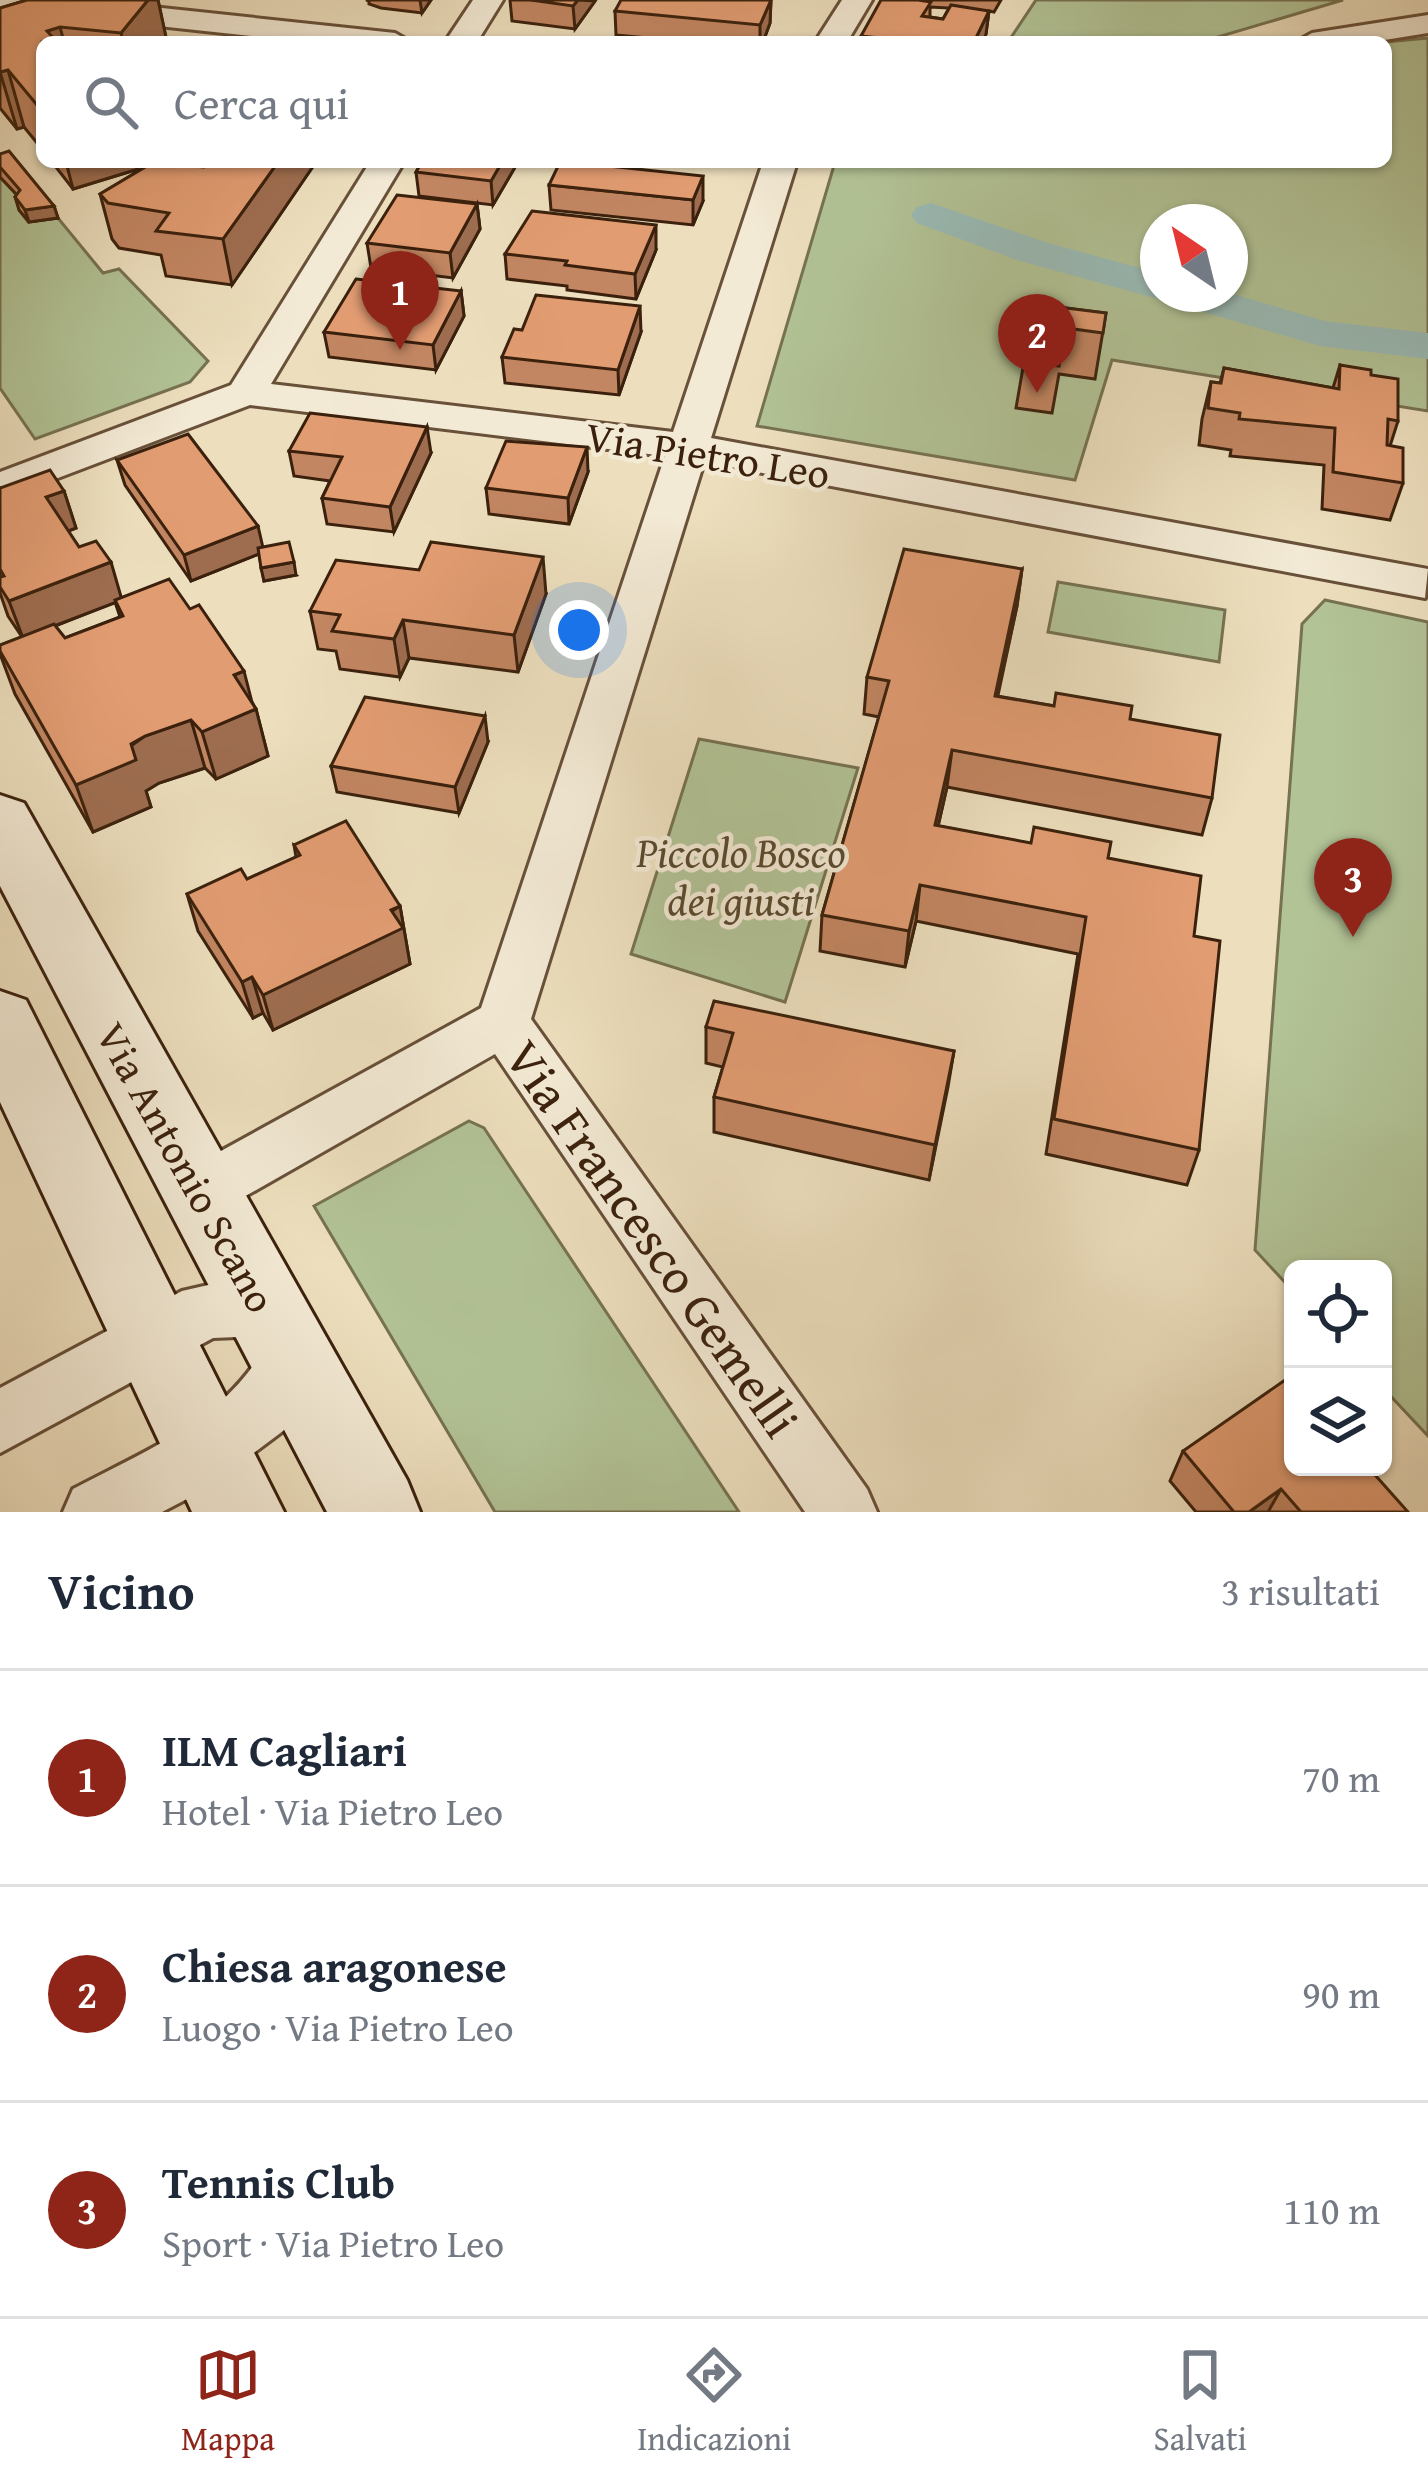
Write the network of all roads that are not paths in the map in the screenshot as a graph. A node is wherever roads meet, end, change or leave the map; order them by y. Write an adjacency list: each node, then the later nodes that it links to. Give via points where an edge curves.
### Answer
1 (488, 0): 6 (street)
2 (857, 0): 7 (street)
3 (16, 1): 5 (street)
4 (1428, 24): 8 (street)
5 (340, 36)
6 (465, 36)
7 (835, 36)
8 (1351, 36)
9 (383, 168): 11 (street)
10 (778, 168): 12 (street)
11 (246, 393): 12 (street, Via Pietro Leo); 13 (street, Via Pietro Leo)
12 (686, 446): 14 (street, Via Pietro Leo); 17 (street)
13 (0, 487)
14 (1425, 583)
15 (0, 820): 18 (street, Via Antonio Scano)
16 (0, 1022): 20 (street)
17 (503, 1022): 18 (street); 25 (street, Via Francesco Gemelli)
18 (200, 1192): 19 (street, Via Antonio Scano)
19 (278, 1333): 20 (street, via 204,1310); 22 (street, via 282,1388 251,1418); 24 (street, Via Antonio Scano)
20 (154, 1339): 21 (street); 22 (street)
21 (0, 1422)
22 (224, 1480): 23 (street)
23 (96, 1512)
24 (375, 1512)
25 (844, 1512)

